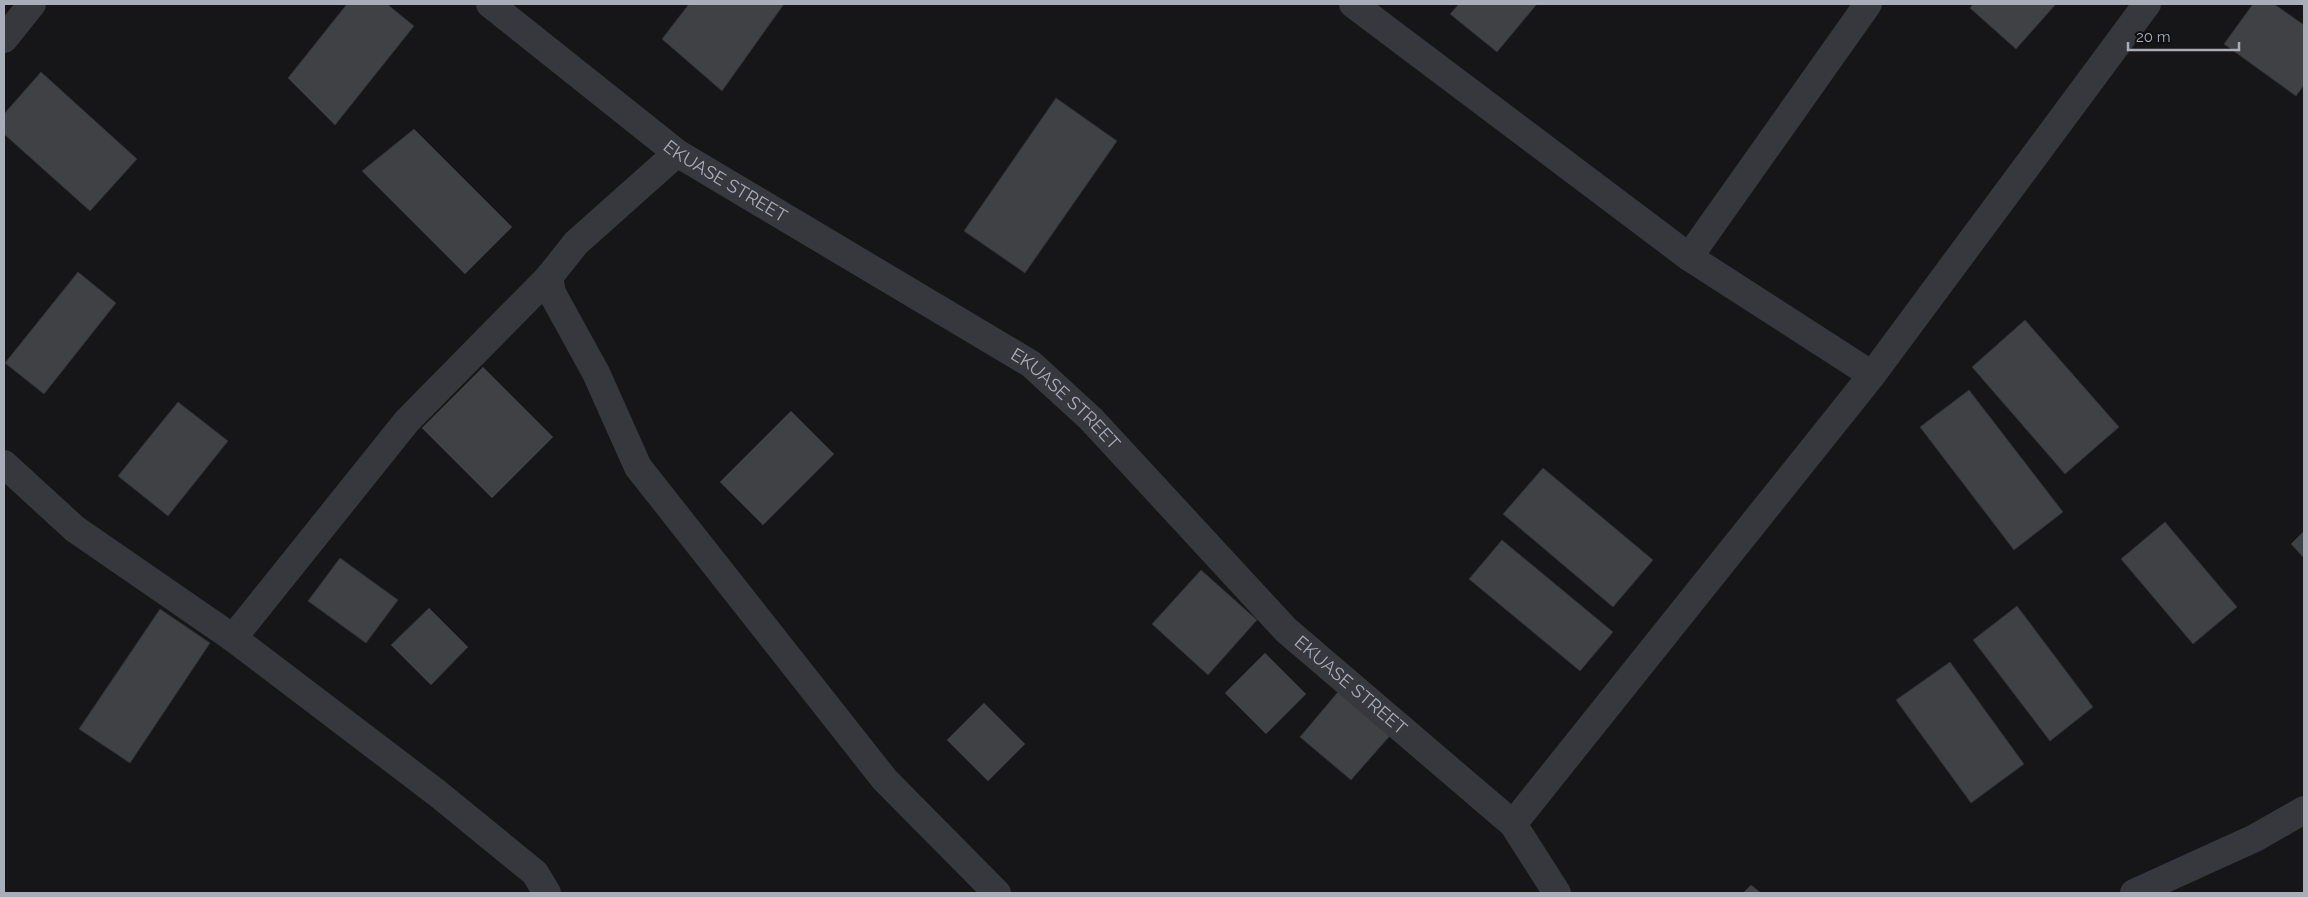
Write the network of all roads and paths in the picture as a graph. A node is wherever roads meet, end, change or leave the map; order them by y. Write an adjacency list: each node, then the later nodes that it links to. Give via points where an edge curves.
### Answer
1 (32, 4): 6 (street)
2 (490, 4): 7 (street, EKUASE STREET)
3 (1353, 4): 8 (street)
4 (1868, 4): 8 (street)
5 (2146, 4): 10 (street)
6 (4, 39)
7 (677, 152): 9 (street, via 576,243); 14 (street, EKUASE STREET, via 1031,364 1091,419 1286,630)
8 (1689, 257): 10 (street)
9 (549, 277): 12 (street, via 406,421); 16 (street, via 552,293 596,373 638,467 885,780)
10 (1872, 375): 14 (street)
11 (4, 464): 12 (street, via 75,529)
12 (233, 638): 15 (street, via 505,848 535,873)
13 (2304, 810): 18 (street, via 2255,838)
14 (1513, 824): 17 (street, EKUASE STREET)
15 (547, 893)
16 (997, 893)
17 (1557, 893)
18 (2134, 893)

